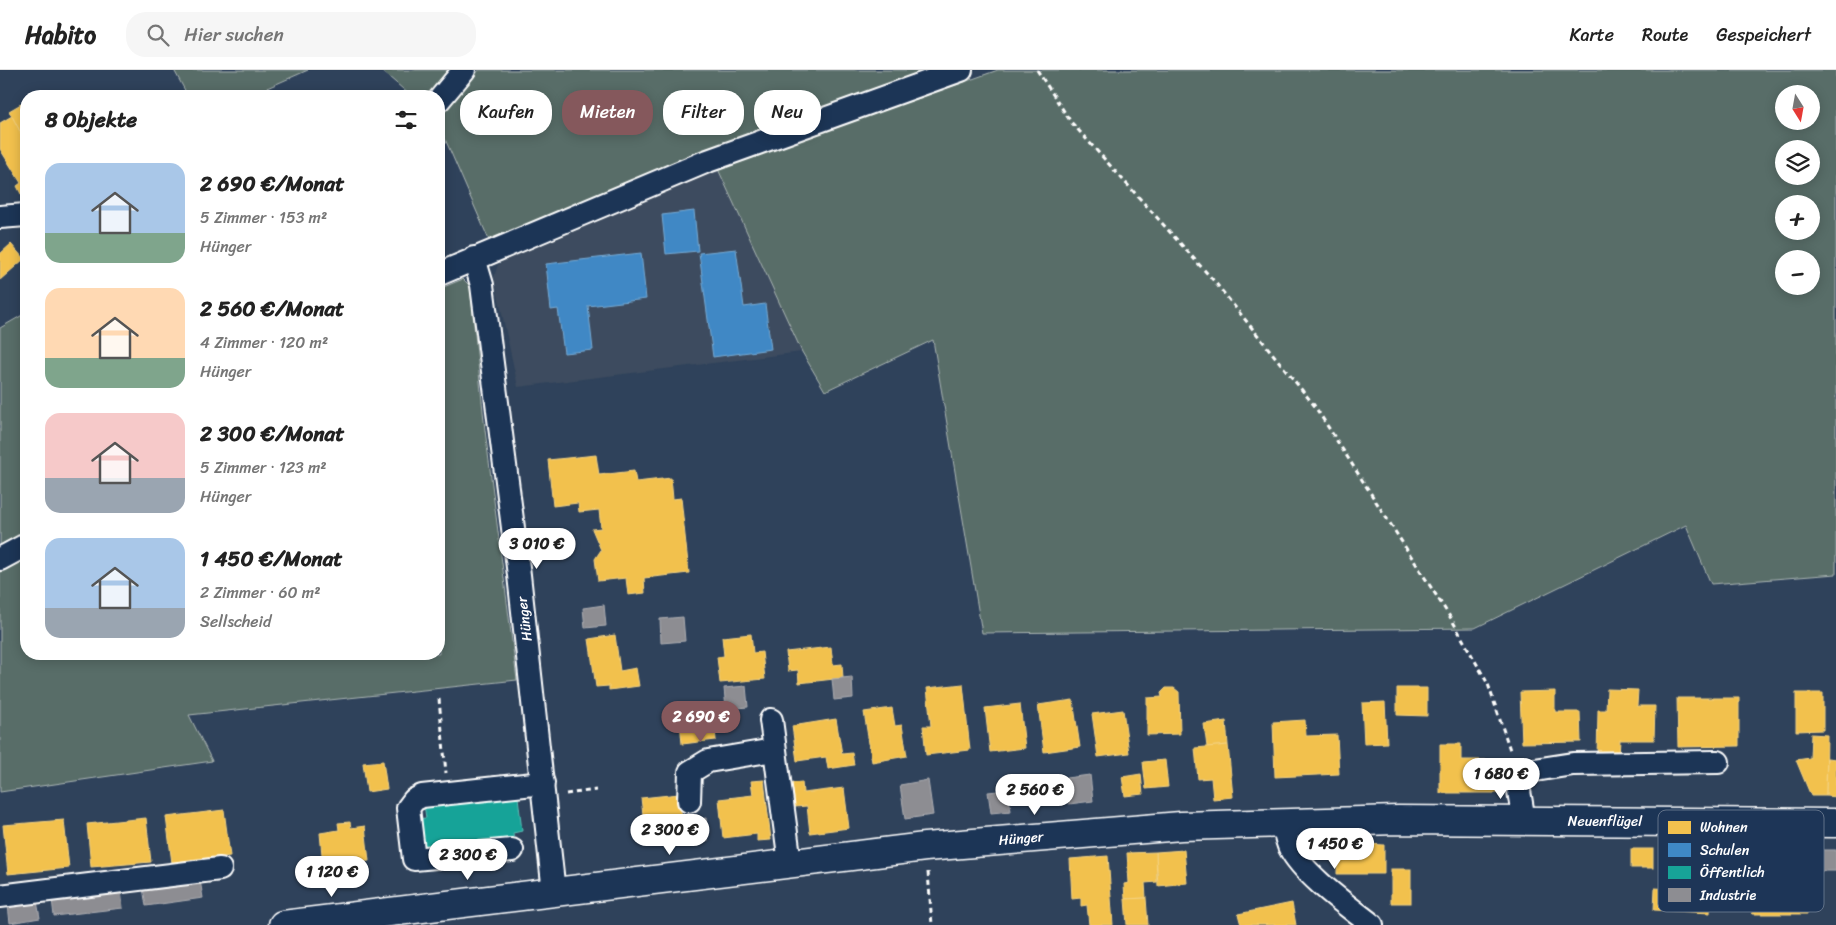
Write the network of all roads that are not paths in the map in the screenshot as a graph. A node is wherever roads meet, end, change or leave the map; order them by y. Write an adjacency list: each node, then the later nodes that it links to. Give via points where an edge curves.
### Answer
1 (464, 70): 3 (street)
2 (961, 70): 6 (street, via 705,162)
3 (445, 93)
4 (20, 215): 5 (street)
5 (0, 217)
6 (474, 258): 7 (street); 13 (street, Hünger, via 482,286)
7 (445, 271)
8 (20, 548): 9 (street)
9 (0, 559)
10 (771, 720): 11 (street)
11 (774, 750): 14 (street, via 708,761 690,772); 19 (street)
12 (1718, 762): 15 (street, via 1573,764 1516,773)
13 (544, 790): 18 (street, via 422,796 408,808 414,859); 21 (street, Hünger)
14 (689, 801)
15 (1524, 821): 16 (main road, Neuenflügel); 17 (main road, Neuenflügel)
16 (1283, 822): 19 (main road, Hünger, via 1172,827 925,847); 25 (street, via 1291,848 1304,866)
17 (1658, 822)
18 (512, 850)
19 (790, 863): 21 (main road, Hünger)
20 (220, 869): 22 (street)
21 (554, 892): 23 (main road, Hünger)
22 (0, 896)
23 (387, 919): 24 (main road, Hünger)
24 (283, 925)
25 (1372, 925)

